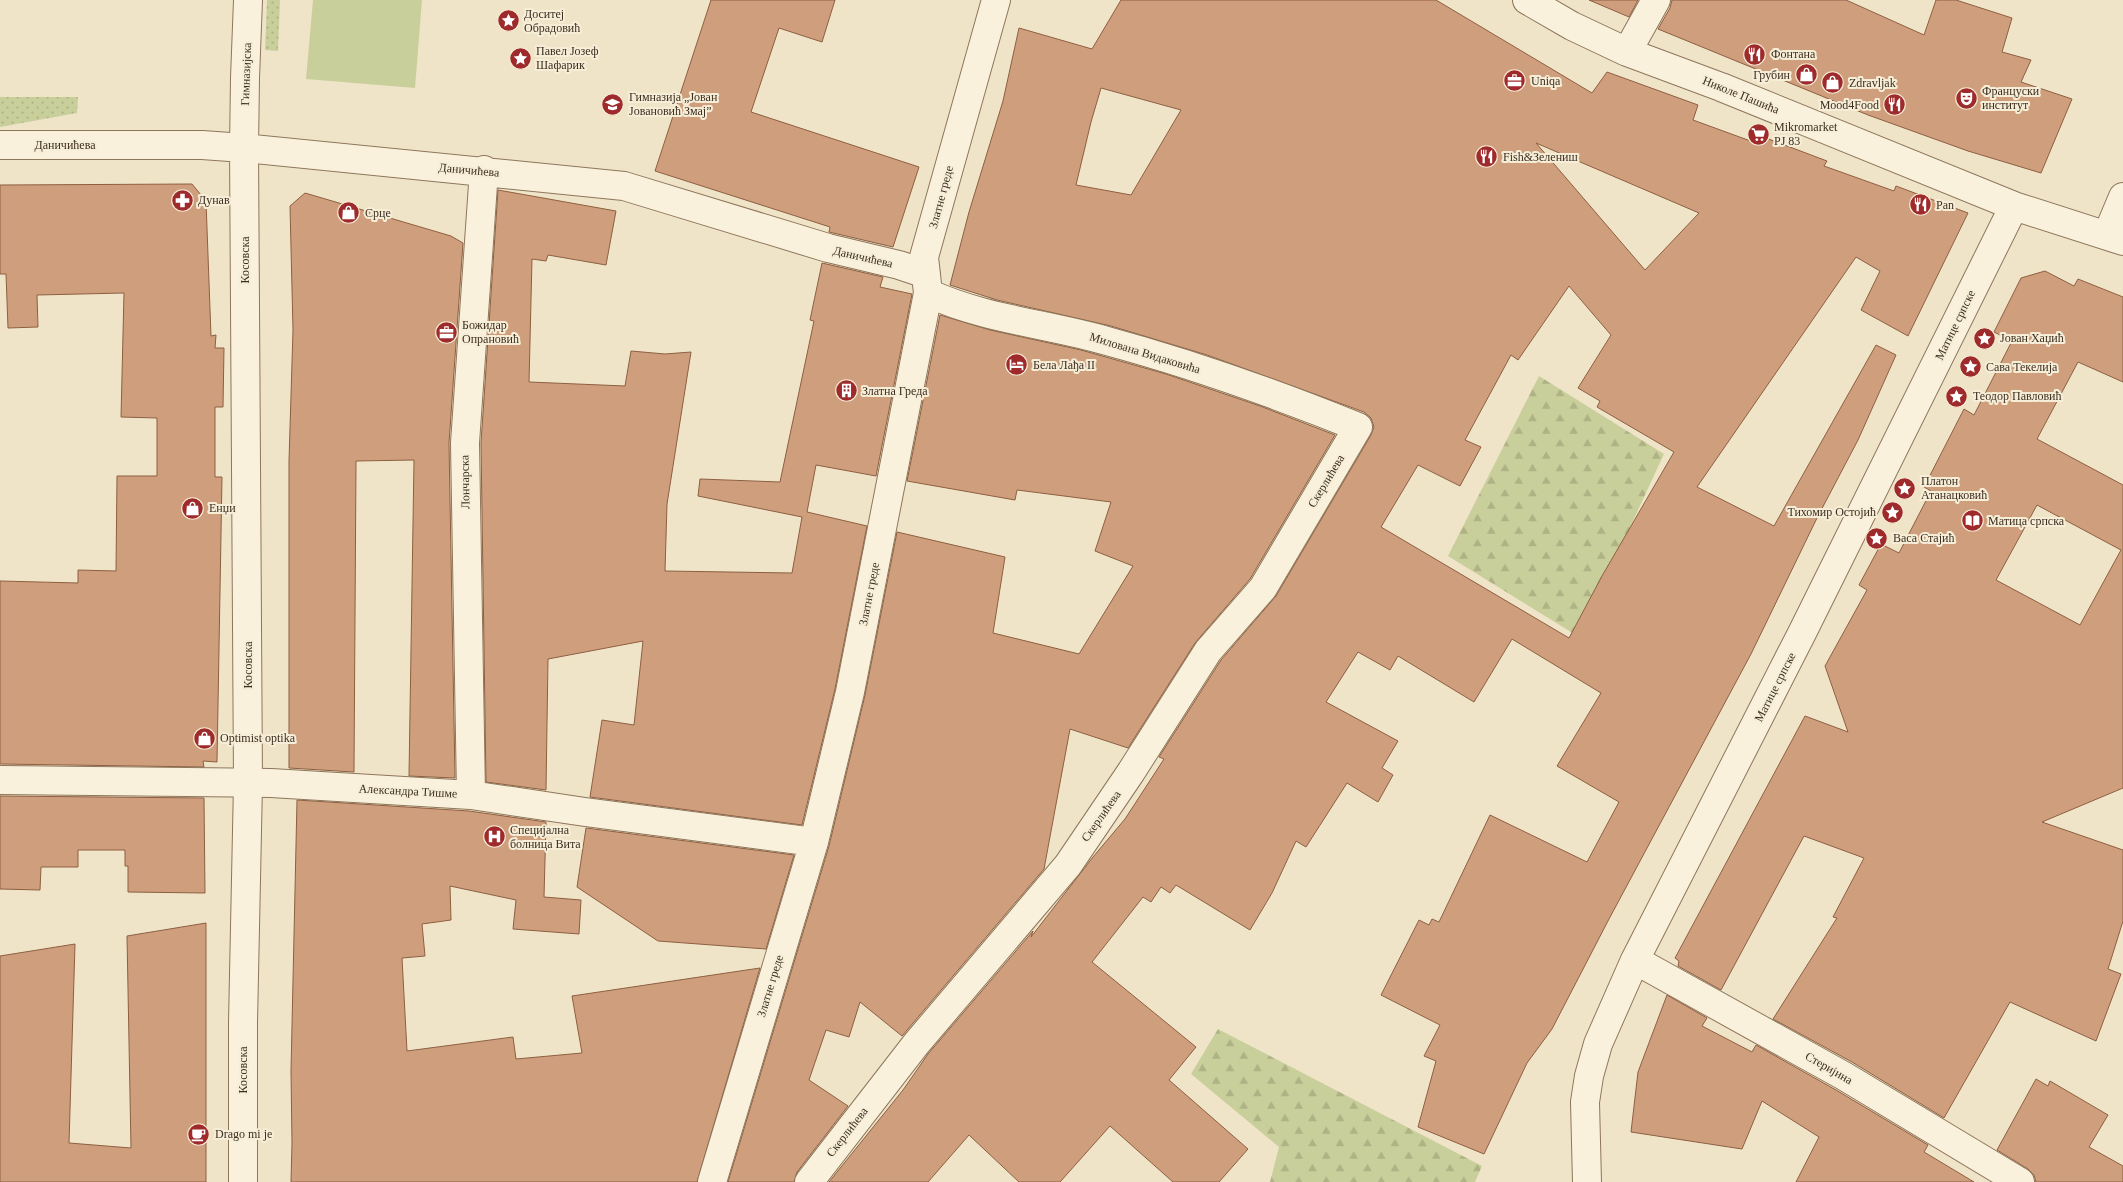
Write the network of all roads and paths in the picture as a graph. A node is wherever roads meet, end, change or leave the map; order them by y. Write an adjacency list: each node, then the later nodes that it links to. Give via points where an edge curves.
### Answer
1 (248, 0): 7 (street, Гимназијска)
2 (996, 0): 12 (street, Златне греде, via 924,257)
3 (1527, 0): 5 (street, Николе Пашића)
4 (1656, 0): 5 (street)
5 (1627, 52): 10 (street, Николе Пашића, via 1721,86)
6 (0, 145): 7 (street, Даничићева)
7 (244, 148): 8 (street, Даничићева); 15 (street, Косовска)
8 (484, 170): 12 (street, Даничићева, via 624,186 828,248 899,265); 16 (street, Лончарска, via 465,443)
9 (2123, 197): 11 (street)
10 (2014, 206): 11 (street, Николе Пашића); 18 (street, Матице српске, via 1815,608)
11 (2115, 238)
12 (927, 283): 13 (street, Милована Видаковића, via 954,305 1116,343 1279,395); 17 (street, Златне греде, via 850,692)
13 (1358, 427): 21 (street, Скерлићева, via 1263,588 1208,651 1068,865 916,1044)
14 (0, 780): 15 (street, Александра Тишме)
15 (248, 783): 16 (street, Александра Тишме); 19 (street, Косовска)
16 (471, 794): 17 (street, Александра Тишме)
17 (814, 842): 20 (street, Златне греде)
18 (1635, 960): 22 (street, Матице српске, via 1598,1044 1589,1076 1585,1102); 23 (street, Стеријина, via 1844,1076)
19 (243, 1182)
20 (712, 1182)
21 (809, 1182)
22 (1587, 1182)
23 (2020, 1182)

